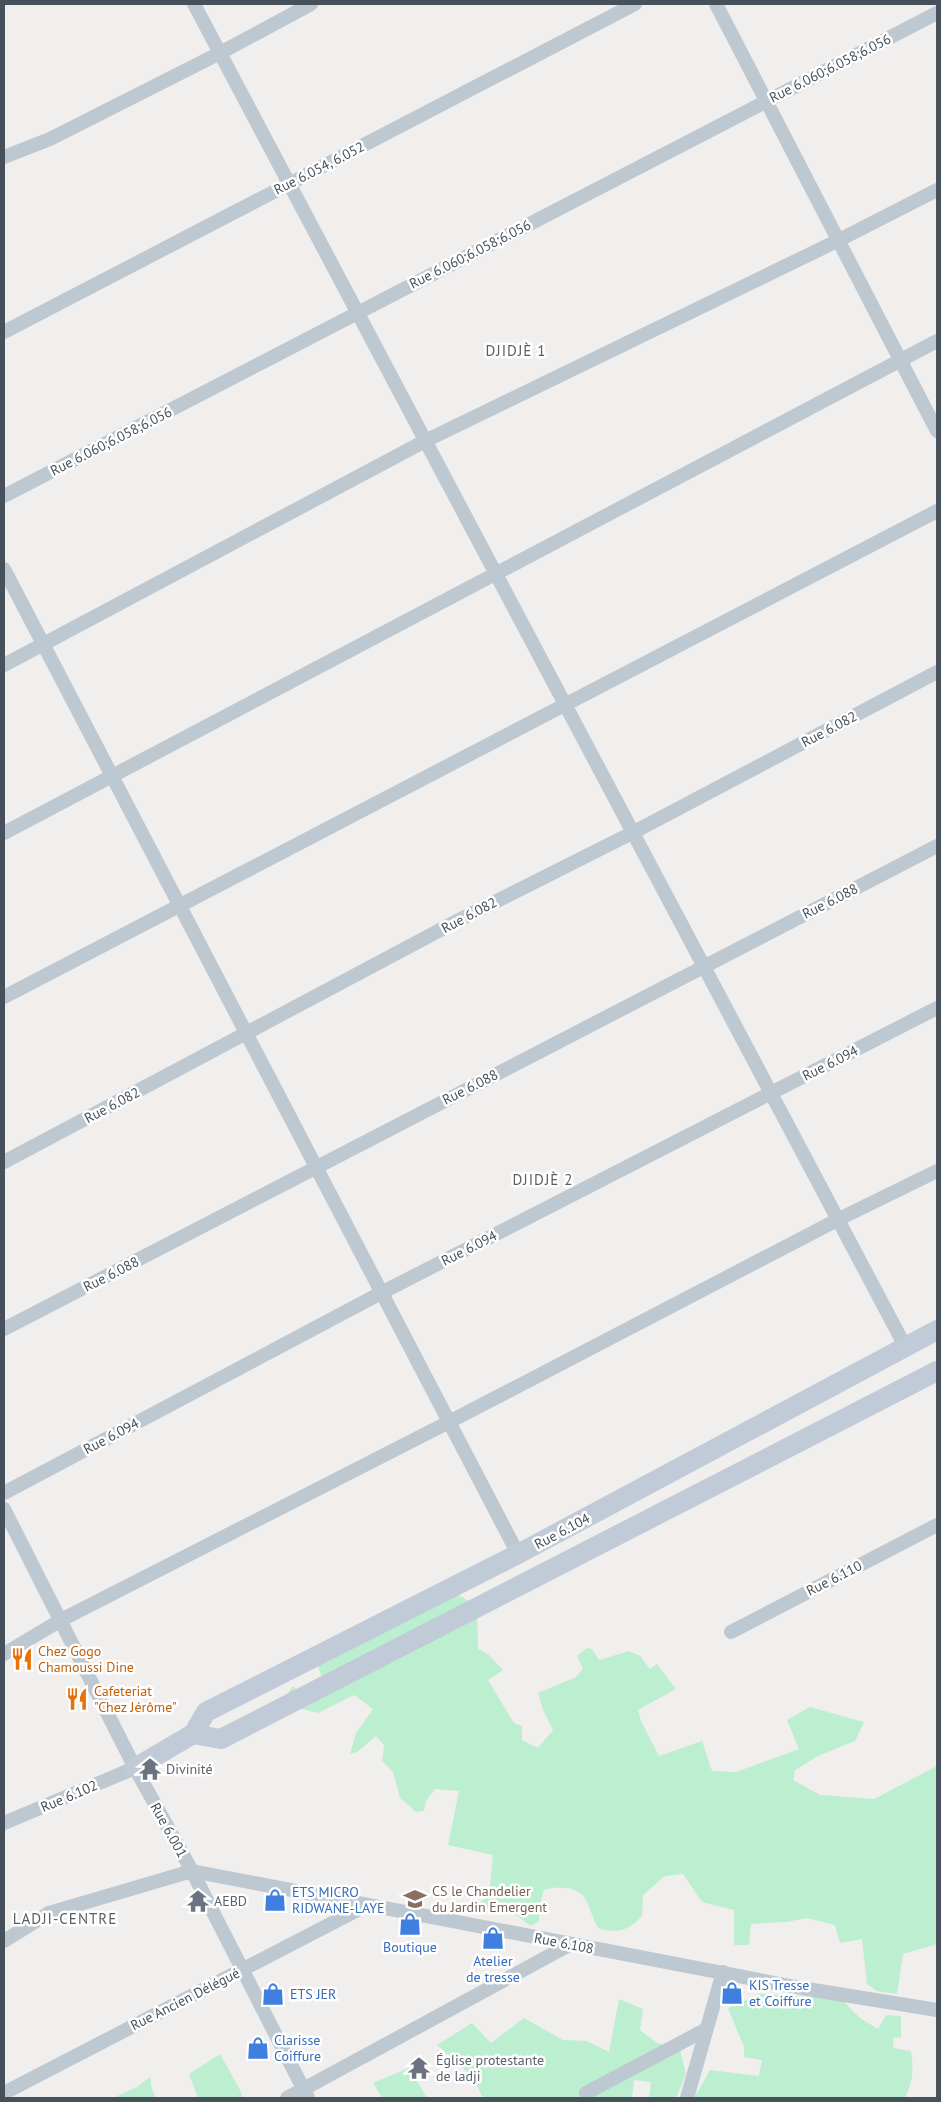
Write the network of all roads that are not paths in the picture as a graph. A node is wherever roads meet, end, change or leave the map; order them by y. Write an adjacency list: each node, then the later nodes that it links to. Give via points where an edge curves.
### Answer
1 (194, 4): 6 (street)
2 (311, 4): 6 (street)
3 (635, 4): 9 (street, Rue 6.054, 6.052)
4 (716, 4): 7 (street)
5 (937, 13): 7 (street, Rue 6.060;6.058;6.056)
6 (220, 53): 8 (street, via 50,139); 9 (street)
7 (767, 101): 11 (street); 12 (street, Rue 6.060;6.058;6.056)
8 (4, 157)
9 (289, 183): 12 (street); 13 (street, Rue 6.054, 6.052)
10 (937, 190): 11 (street)
11 (839, 240): 15 (street); 17 (street)
12 (358, 313): 17 (street); 18 (street, Rue 6.060;6.058;6.056)
13 (4, 332)
14 (937, 341): 15 (street)
15 (900, 360): 16 (street); 21 (street)
16 (937, 431)
17 (425, 441): 21 (street); 22 (street)
18 (4, 496)
19 (937, 511): 25 (street)
20 (4, 569): 22 (street)
21 (496, 576): 25 (street); 26 (street)
22 (43, 645): 23 (street); 26 (street)
23 (4, 664)
24 (937, 672): 28 (street, Rue 6.082)
25 (565, 706): 28 (street); 30 (street)
26 (112, 776): 27 (street); 30 (street)
27 (4, 833)
28 (632, 833): 31 (street); 34 (street, Rue 6.082, via 508,894)
29 (937, 846): 31 (street, Rue 6.088)
30 (179, 905): 32 (street); 34 (street)
31 (702, 966): 35 (street); 37 (street, Rue 6.088)
32 (4, 997)
33 (937, 1008): 35 (street, Rue 6.094)
34 (246, 1033): 36 (street, Rue 6.082); 37 (street)
35 (770, 1094): 39 (street); 40 (street, Rue 6.094)
36 (4, 1162)
37 (316, 1167): 40 (street); 41 (street, Rue 6.088)
38 (937, 1171): 39 (street)
39 (837, 1220): 43 (street); 45 (street)
40 (381, 1293): 45 (street); 46 (street, Rue 6.094)
41 (4, 1329)
42 (937, 1330): 43 (street, Rue 6.104)
43 (906, 1348): 49 (street, Rue 6.104)
44 (937, 1371): 53 (street, Rue 6.104, via 221,1739)
45 (449, 1422): 49 (street); 50 (street)
46 (4, 1493)
47 (4, 1509): 50 (street, Rue 6.001)
48 (937, 1525): 51 (street, Rue 6.110)
49 (518, 1554): 53 (street, Rue 6.104, via 206,1712)
50 (61, 1620): 52 (street); 54 (street, Rue 6.001)
51 (731, 1632)
52 (4, 1654)
53 (193, 1734): 54 (street, Rue 6.104)
54 (135, 1768): 55 (street, Rue 6.102); 56 (street, Rue 6.001)
55 (4, 1823)
56 (192, 1871): 57 (street, Rue 6.108); 58 (street, via 49,1913); 60 (street, Rue 6.001)
57 (367, 1905): 59 (street, Rue 6.108); 60 (street, Rue Ancien Délégué)
58 (4, 1941)
59 (569, 1944): 61 (street, Rue 6.108); 66 (street)
60 (242, 1969): 64 (street, Rue Ancien Délégué); 66 (street, Rue 6.001)
61 (723, 1972): 62 (street, Rue 6.108); 63 (street)
62 (937, 2010)
63 (706, 2030): 65 (street); 68 (street)
64 (4, 2093)
65 (586, 2093)
66 (306, 2094): 67 (street)
67 (287, 2098)
68 (687, 2098)

